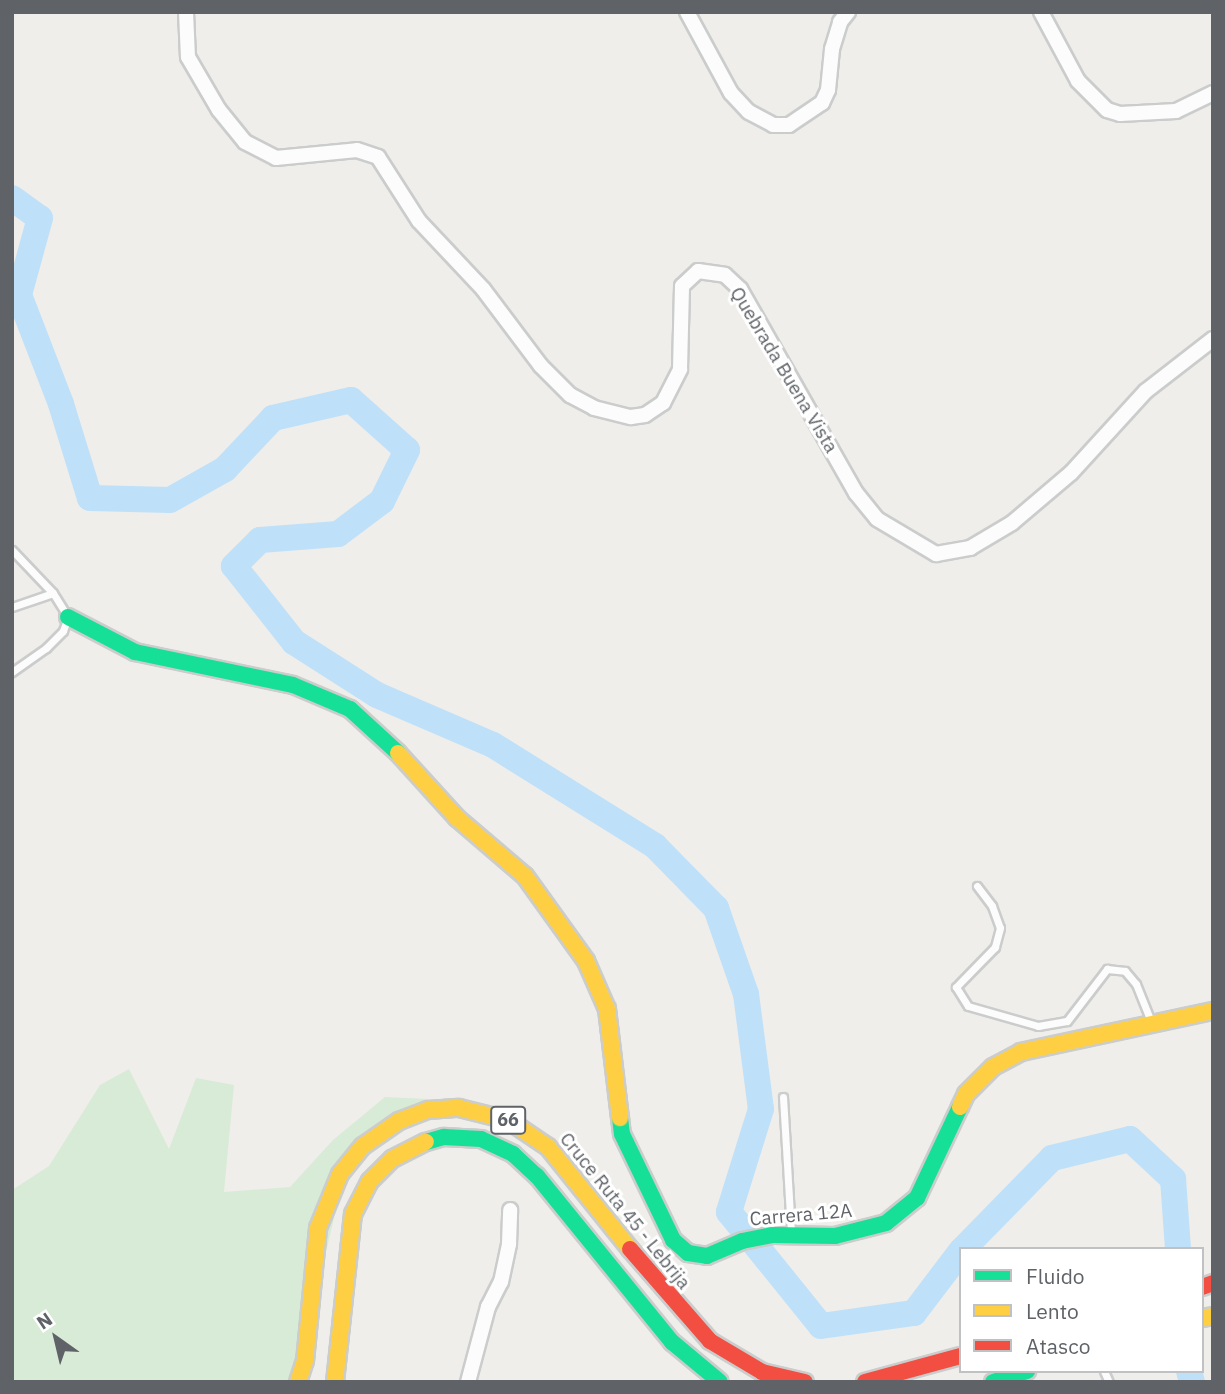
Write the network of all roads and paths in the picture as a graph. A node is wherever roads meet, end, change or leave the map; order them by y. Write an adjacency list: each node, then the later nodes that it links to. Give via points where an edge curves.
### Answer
1 (186, 12): 6 (street, Quebrada Buena Vista, via 188,57 219,110 245,142 276,158 357,150 378,156 419,221 483,289 541,366 570,395 594,408 631,417 663,403 680,369 682,286 698,271 725,275 740,289 856,493 877,519 936,554 970,548 1012,523 1071,473 1146,391)
2 (687, 12): 3 (street, via 731,93 749,112 773,125 789,125 822,103 828,90 832,49)
3 (848, 12)
4 (1041, 12): 5 (street, via 1078,81 1107,110 1120,114 1175,111)
5 (1213, 93)
6 (1213, 339)
7 (12, 550): 8 (lane)
8 (53, 593): 9 (lane); 10 (lane)
9 (12, 607)
10 (68, 617): 11 (lane, via 63,631 46,648); 17 (main road, Carrera 12A, via 135,652 282,682 350,709 457,818 525,876 586,961 607,1009 622,1134 682,1251 701,1256 742,1241)
11 (12, 672)
12 (977, 886): 14 (lane, via 992,906 1000,928 995,947 956,988 968,1006 1038,1026 1067,1021 1107,969 1125,971 1136,984)
13 (1213, 1011): 14 (main road, Carrera 12A)
14 (1152, 1024): 17 (main road, Carrera 12A, via 1006,1059 966,1094 922,1190 905,1212 848,1234)
15 (783, 1097): 17 (lane)
16 (510, 1209): 22 (street, via 501,1282 488,1307)
17 (792, 1236)
18 (959, 1357): 25 (main road)
19 (1021, 1373): 26 (main road)
20 (298, 1382): 24 (main road, Cruce Ruta 45 - Lebrija / 66, via 306,1361 318,1228 340,1174 363,1146 399,1122 428,1110 459,1108 508,1120 548,1147 710,1341 762,1372)
21 (335, 1382): 23 (main road, 66, via 353,1214 370,1181 392,1159 417,1144 444,1137 481,1139 513,1154 537,1176 672,1342)
22 (468, 1382)
23 (720, 1382)
24 (805, 1382)
25 (865, 1382)
26 (993, 1382)

